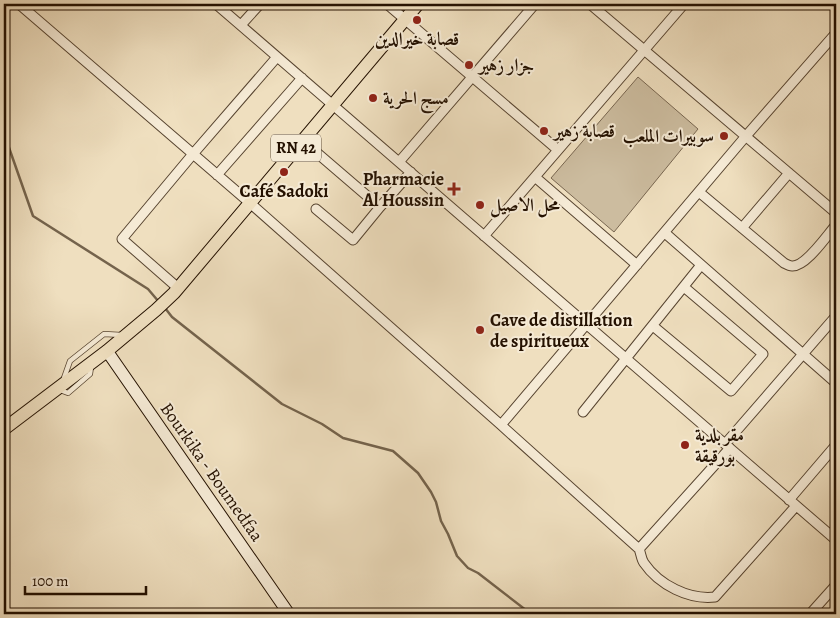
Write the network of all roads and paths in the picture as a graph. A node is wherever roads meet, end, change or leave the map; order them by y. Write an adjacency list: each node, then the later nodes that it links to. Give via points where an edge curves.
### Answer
1 (19, 4): 20 (street)
2 (216, 4): 10 (street)
3 (260, 4): 10 (street)
4 (387, 4): 9 (street)
5 (418, 4): 9 (main road, RN 42)
6 (535, 4): 15 (street)
7 (590, 4): 12 (street)
8 (684, 4): 12 (street)
9 (405, 19): 15 (street); 16 (main road, RN 42)
10 (241, 25): 13 (street)
11 (836, 33): 17 (street)
12 (644, 49): 17 (street); 19 (street)
13 (278, 57): 14 (street); 20 (street)
14 (302, 78): 16 (street); 24 (street)
15 (472, 78): 19 (street); 21 (street)
16 (333, 104): 18 (main road, RN 42); 21 (street)
17 (746, 136): 23 (street); 26 (street)
18 (302, 140): 27 (main road, RN 42); 28 (street)
19 (558, 150): 25 (street)
20 (193, 154): 24 (street); 38 (street, via 122,239)
21 (399, 162): 22 (street)
22 (411, 172): 28 (street); 34 (street)
23 (789, 173): 30 (street); 32 (street)
24 (218, 175): 27 (street)
25 (534, 177): 34 (street); 36 (street)
26 (699, 192): 32 (street); 33 (street)
27 (250, 203): 38 (main road, RN 42); 49 (street)
28 (380, 207): 29 (street, via 353,240)
29 (316, 209)
30 (836, 213)
31 (836, 225): 32 (street, via 807,259 792,266)
32 (742, 228)
33 (665, 233): 35 (street); 36 (street)
34 (484, 236): 40 (street)
35 (702, 265): 37 (street); 44 (street)
36 (637, 266): 40 (street)
37 (684, 287): 41 (street); 41 (street, via 763,354 731,391)
38 (176, 290): 42 (main road, RN 42)
39 (836, 316): 44 (street)
40 (587, 325): 45 (street); 49 (street)
41 (653, 326): 45 (street)
42 (126, 335): 43 (main road, RN 42); 47 (lane, via 104,334 70,361)
43 (106, 351): 47 (main road, RN 42); 57 (main road, Bourkika - Boumedfaa)
44 (803, 354): 46 (street); 52 (street)
45 (627, 359): 48 (street); 52 (street)
46 (836, 383)
47 (59, 387): 50 (main road, RN 42)
48 (583, 412)
49 (501, 425): 55 (street)
50 (4, 429)
51 (836, 445): 53 (street)
52 (727, 446): 53 (street); 55 (street)
53 (793, 503): 54 (street); 55 (street, via 715,597 704,598 676,591 643,562)
54 (835, 537)
55 (640, 549)
56 (836, 585): 58 (street)
57 (289, 614)
58 (810, 614)

